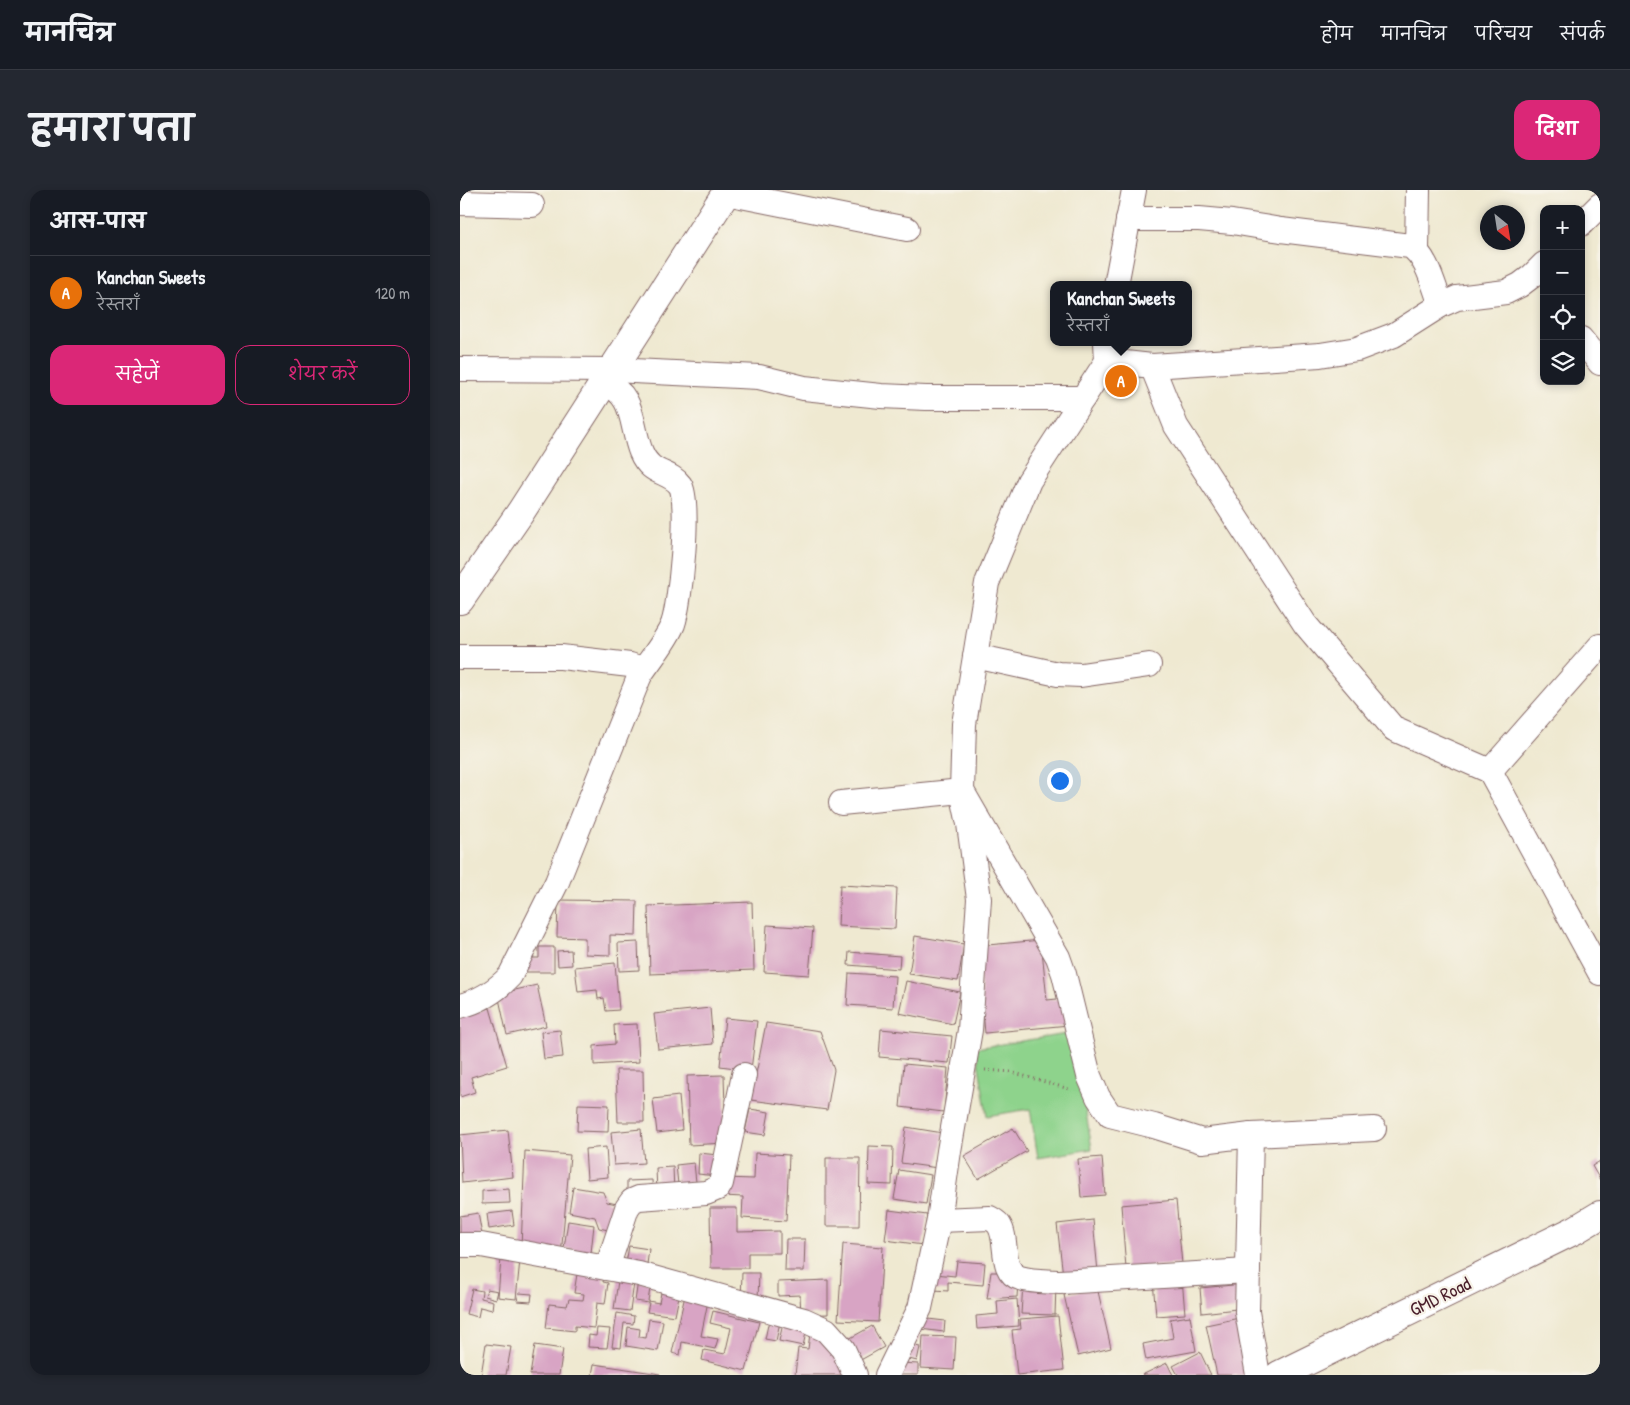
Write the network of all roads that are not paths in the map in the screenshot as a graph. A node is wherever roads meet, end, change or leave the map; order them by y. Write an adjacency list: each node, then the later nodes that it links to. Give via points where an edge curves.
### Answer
1 (1134, 190): 7 (street)
2 (1418, 190): 10 (street)
3 (727, 192): 9 (street); 19 (main road)
4 (460, 203): 5 (street)
5 (532, 205)
6 (1600, 205): 8 (street)
7 (1128, 219): 10 (street, via 1232,222 1399,243); 12 (street)
8 (1585, 220)
9 (907, 229)
10 (1417, 250): 13 (street)
11 (1540, 277): 13 (street, via 1506,292 1457,298)
12 (1117, 281)
13 (1441, 305): 17 (street, via 1394,335 1357,349 1320,355)
14 (1582, 340): 16 (street)
15 (1107, 352): 17 (street); 20 (street)
16 (1600, 362)
17 (1152, 366): 27 (street, via 1176,426 1306,624 1394,730)
18 (460, 369): 19 (street)
19 (608, 376): 20 (street, via 759,377 804,388 881,396); 21 (main road); 26 (street, via 625,397 648,465 673,478 681,486 684,500 684,547 677,612 672,626)
20 (1083, 398): 23 (street, via 1029,481 987,583)
21 (460, 600)
22 (1600, 646): 27 (street)
23 (975, 656): 25 (street, via 1058,674 1081,675); 28 (street, via 964,724)
24 (460, 657): 26 (street, via 561,657 630,665 636,667)
25 (1149, 665)
26 (640, 675): 31 (street, via 557,882 510,976 498,989)
27 (1490, 772): 30 (street)
28 (962, 791): 29 (street); 34 (street, via 1058,957 1089,1076 1110,1115 1202,1141); 36 (street, via 978,899 970,1030)
29 (841, 803)
30 (1600, 972)
31 (460, 1006)
32 (744, 1074): 38 (street, via 718,1188 706,1193 632,1201)
33 (1374, 1128): 34 (street)
34 (1251, 1135): 39 (street)
35 (1600, 1214): 43 (main road, GMD Road, via 1574,1230)
36 (939, 1220): 39 (street, via 990,1218 1001,1227 1011,1272 1018,1278 1032,1281); 41 (street, via 920,1308)
37 (460, 1246): 38 (street, via 481,1245)
38 (607, 1268): 40 (street, via 804,1320 826,1330 844,1349)
39 (1248, 1271): 42 (street, via 1247,1312)
40 (855, 1375)
41 (887, 1375)
42 (1258, 1375)
43 (1279, 1375)

